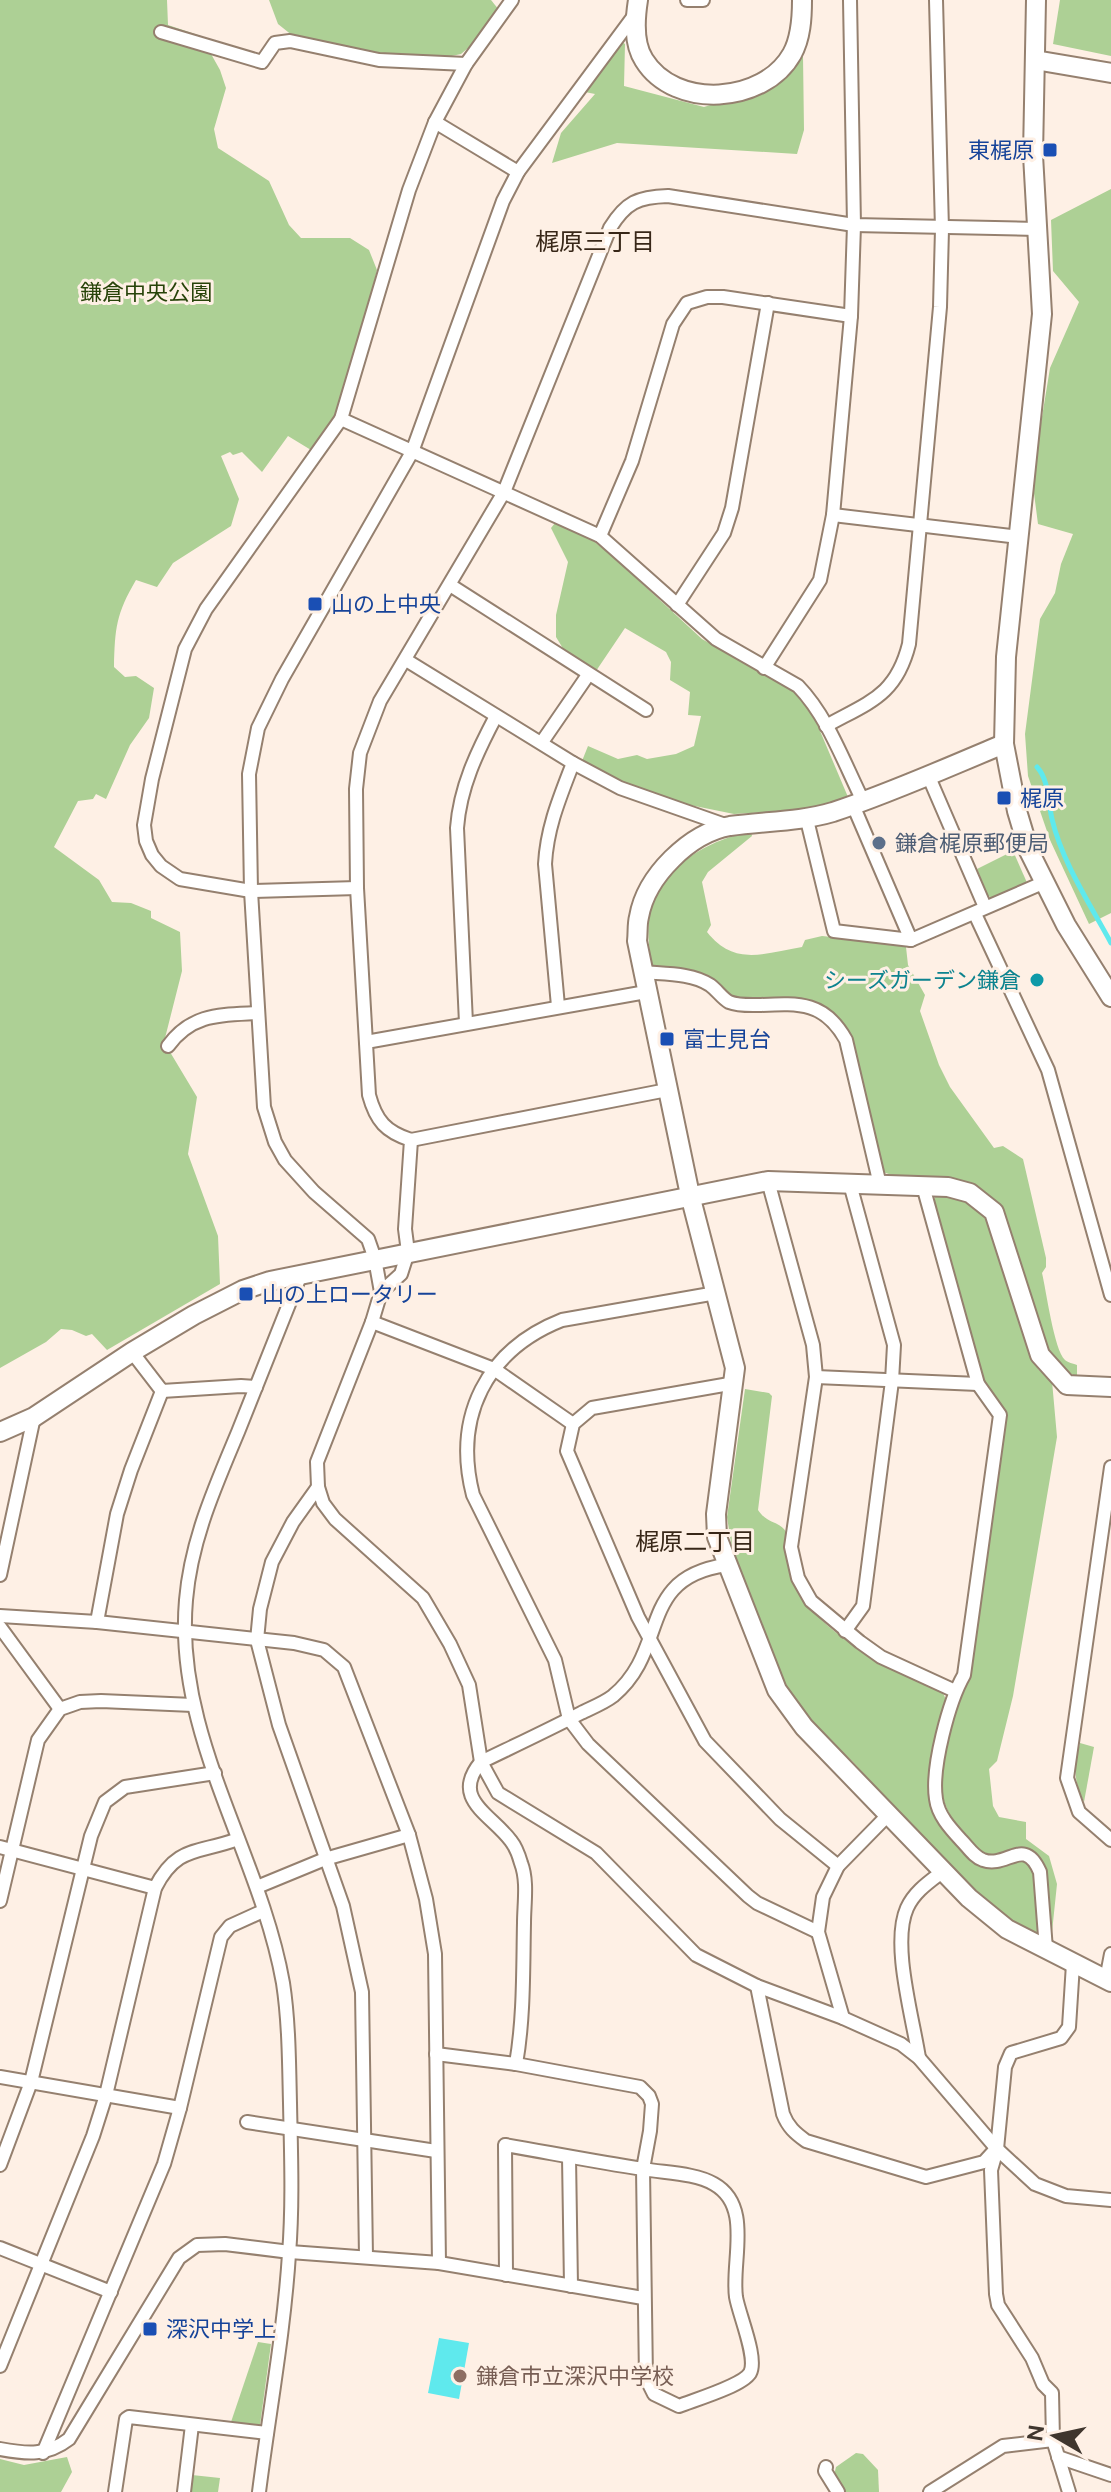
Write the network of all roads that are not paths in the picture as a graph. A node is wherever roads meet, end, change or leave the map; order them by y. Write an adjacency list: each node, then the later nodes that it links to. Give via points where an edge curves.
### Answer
1 (512, 0): 11 (street)
2 (687, 0): 3 (street)
3 (703, 0)
4 (802, 0): 8 (street, via 792,55 773,77 732,94 691,92 657,75 639,48)
5 (850, 0): 15 (street)
6 (936, 0): 16 (street)
7 (1036, 0): 10 (street)
8 (637, 6): 14 (street)
9 (161, 32): 11 (street, via 262,62 275,43 290,41 379,60)
10 (1035, 60): 12 (street); 17 (street)
11 (466, 64): 13 (street)
12 (1111, 73)
13 (435, 122): 14 (street); 20 (street, via 409,190)
14 (518, 172): 21 (street)
15 (854, 225): 16 (street); 19 (street); 22 (street, via 668,196 628,205 610,228)
16 (942, 229): 17 (street); 24 (street)
17 (1037, 229): 26 (street, via 1042,314)
18 (768, 303): 19 (street); 25 (street, via 707,297 687,303 679,313 632,461); 28 (street, via 732,508 718,543)
19 (851, 316): 23 (street)
20 (341, 419): 21 (street); 44 (street, via 206,609 181,661 152,779 144,825 146,841 161,866 180,879)
21 (412, 452): 22 (street); 44 (street, via 263,713 249,774)
22 (504, 492): 25 (street); 27 (street)
23 (833, 515): 24 (street); 30 (street, via 820,580)
24 (922, 526): 26 (street); 34 (street, via 904,664 876,699)
25 (600, 536): 28 (street)
26 (1019, 537): 36 (street, via 1006,657)
27 (450, 585): 29 (street); 31 (street)
28 (677, 605): 30 (street, via 716,639)
29 (406, 660): 33 (street); 43 (street, via 380,701 360,753)
30 (764, 668): 34 (street, via 798,686)
31 (588, 675): 32 (street); 35 (street)
32 (646, 710)
33 (496, 716): 35 (street); 52 (street, via 474,758 459,805)
34 (826, 726): 39 (street)
35 (542, 742): 37 (street)
36 (1004, 744): 38 (street); 42 (street, via 1017,811)
37 (573, 763): 41 (street, via 620,788); 50 (street, via 552,818 545,855)
38 (928, 775): 39 (street); 45 (street)
39 (858, 803): 40 (street); 46 (street)
40 (807, 820): 41 (street); 46 (street, via 834,931)
41 (728, 826): 47 (street, via 694,842 668,863 647,892 637,941)
42 (1045, 882): 45 (street); 49 (street)
43 (357, 888): 44 (street); 53 (street)
44 (251, 891): 51 (street)
45 (980, 910): 46 (street); 67 (street, via 1048,1070)
46 (911, 940)
47 (643, 972): 48 (street); 59 (street, via 692,977 728,1001 747,1005 796,1003 835,1021 846,1040)
48 (646, 992): 50 (street); 55 (street)
49 (1111, 997)
50 (558, 1006): 52 (street)
51 (258, 1013): 54 (street, via 210,1016 177,1033); 63 (street, via 264,1107 275,1142 306,1184 368,1239)
52 (466, 1023): 53 (street)
53 (366, 1042): 56 (street, via 373,1112 385,1129)
54 (168, 1046)
55 (667, 1090): 56 (street); 61 (street)
56 (411, 1140): 62 (street)
57 (768, 1181): 58 (street); 61 (street); 71 (street, via 813,1345)
58 (850, 1184): 59 (street); 72 (street, via 894,1345)
59 (880, 1185): 60 (street)
60 (923, 1186): 74 (street); 76 (street, via 970,1193 994,1212 1040,1355 1067,1385)
61 (690, 1195): 62 (street); 66 (street)
62 (408, 1252): 63 (street); 65 (street, via 401,1274)
63 (375, 1259): 64 (street); 65 (street)
64 (301, 1274): 69 (street, via 243,1290); 75 (street)
65 (381, 1292): 68 (street)
66 (716, 1293): 70 (street, via 562,1320 539,1329); 73 (street)
67 (1111, 1295)
68 (372, 1322): 70 (street); 82 (street, via 317,1462)
69 (132, 1352): 77 (street); 78 (street)
70 (494, 1369): 79 (street); 96 (street, via 471,1414 468,1476 555,1660)
71 (816, 1377): 72 (street); 89 (street, via 791,1547 804,1592)
72 (892, 1381): 74 (street); 89 (street, via 863,1606)
73 (735, 1383): 79 (street, via 592,1408); 84 (street, via 716,1514)
74 (978, 1384): 93 (street, via 1000,1415 964,1675)
75 (256, 1387): 77 (street); 90 (street, via 199,1527 188,1572)
76 (1111, 1387)
77 (162, 1391): 87 (street, via 117,1514)
78 (34, 1417): 80 (street); 83 (street)
79 (573, 1424): 92 (street, via 567,1451)
80 (0, 1432)
81 (1111, 1467): 102 (street, via 1067,1778 1079,1812)
82 (318, 1487): 91 (street, via 272,1562); 97 (street, via 335,1519 423,1598 438,1621 469,1685)
83 (5, 1534): 85 (street)
84 (726, 1565): 92 (street, via 685,1577 670,1591); 99 (street, via 777,1690 804,1727)
85 (0, 1575)
86 (0, 1616): 87 (street)
87 (97, 1622): 90 (street)
88 (0, 1627): 95 (street)
89 (845, 1631): 93 (street, via 881,1657)
90 (185, 1632): 91 (street); 94 (street)
91 (257, 1640): 100 (street, via 324,1650 344,1667); 104 (street, via 279,1725)
92 (650, 1642): 96 (street, via 636,1672 613,1697); 105 (street, via 705,1741 780,1819)
93 (955, 1691): 113 (street, via 935,1776 936,1801 947,1825 978,1858 987,1862 1032,1857 1040,1872)
94 (193, 1705): 95 (street, via 101,1701); 98 (street)
95 (60, 1709): 103 (street, via 38,1740)
96 (569, 1719): 97 (street); 112 (street, via 588,1744 748,1896)
97 (481, 1762): 117 (street, via 498,1793 596,1853 696,1955); 121 (street, via 470,1780 470,1795 512,1842 524,1874)
98 (215, 1773): 101 (street); 106 (street, via 125,1787 105,1802)
99 (889, 1814): 105 (street); 107 (street)
100 (409, 1835): 104 (street); 119 (street, via 435,1954)
101 (238, 1839): 108 (street); 109 (street, via 182,1854)
102 (1111, 1840)
103 (6, 1849): 106 (street); 110 (street)
104 (325, 1859): 108 (street); 128 (street, via 343,1906 362,1992)
105 (838, 1866): 112 (street, via 823,1897)
106 (84, 1868): 109 (street); 123 (street)
107 (942, 1872): 113 (street, via 1007,1929); 120 (street, via 908,1906 900,1936)
108 (257, 1887): 111 (street)
109 (155, 1888): 124 (street)
110 (0, 1901)
111 (263, 1911): 125 (street, via 230,1926 221,1937); 127 (street, via 283,1983)
112 (818, 1932): 118 (street)
113 (1046, 1949): 115 (street)
114 (1111, 1954): 116 (street)
115 (1073, 1964): 116 (street); 129 (street, via 1069,2027 1061,2038 1011,2053 1005,2067)
116 (1109, 1981)
117 (757, 1986): 118 (street); 129 (street, via 783,2114 806,2141 926,2177 984,2162)
118 (843, 2018): 120 (street, via 901,2044)
119 (436, 2054): 121 (street); 130 (street)
120 (919, 2058): 129 (street)
121 (516, 2064): 133 (street, via 645,2091 652,2104)
122 (0, 2077): 123 (street)
123 (31, 2082): 124 (street); 132 (street)
124 (106, 2095): 125 (street); 139 (street)
125 (180, 2108): 142 (street, via 164,2164)
126 (247, 2122): 127 (street)
127 (290, 2129): 128 (street); 136 (street)
128 (365, 2140): 130 (street); 137 (street)
129 (997, 2149): 134 (street, via 1050,2192); 147 (street, via 991,2170 998,2305 1052,2393)
130 (436, 2151): 138 (street)
131 (569, 2157): 133 (street); 140 (street, via 505,2145); 141 (street)
132 (0, 2165)
133 (643, 2169): 143 (street); 143 (street, via 705,2179 732,2200 737,2220 736,2297 751,2352 749,2375 679,2406 654,2394 646,2378)
134 (1111, 2200)
135 (0, 2248): 139 (street)
136 (290, 2252): 137 (street); 146 (street); 149 (street, via 210,2243 179,2258 82,2422 69,2439)
137 (366, 2257): 138 (street)
138 (439, 2263): 140 (street)
139 (42, 2264): 142 (street); 144 (street)
140 (506, 2275): 141 (street)
141 (571, 2286): 143 (street)
142 (111, 2292): 149 (street)
143 (643, 2298)
144 (0, 2366)
145 (192, 2425): 146 (street); 153 (street, via 126,2419); 154 (street)
146 (267, 2433): 155 (street)
147 (1053, 2440): 150 (street); 157 (street, via 1003,2446)
148 (0, 2449): 149 (street)
149 (43, 2453)
150 (1058, 2457): 152 (street); 158 (street)
151 (826, 2467): 156 (street)
152 (1111, 2475)
153 (115, 2492)
154 (184, 2492)
155 (259, 2492)
156 (838, 2492)
157 (930, 2492)
158 (1069, 2492)

